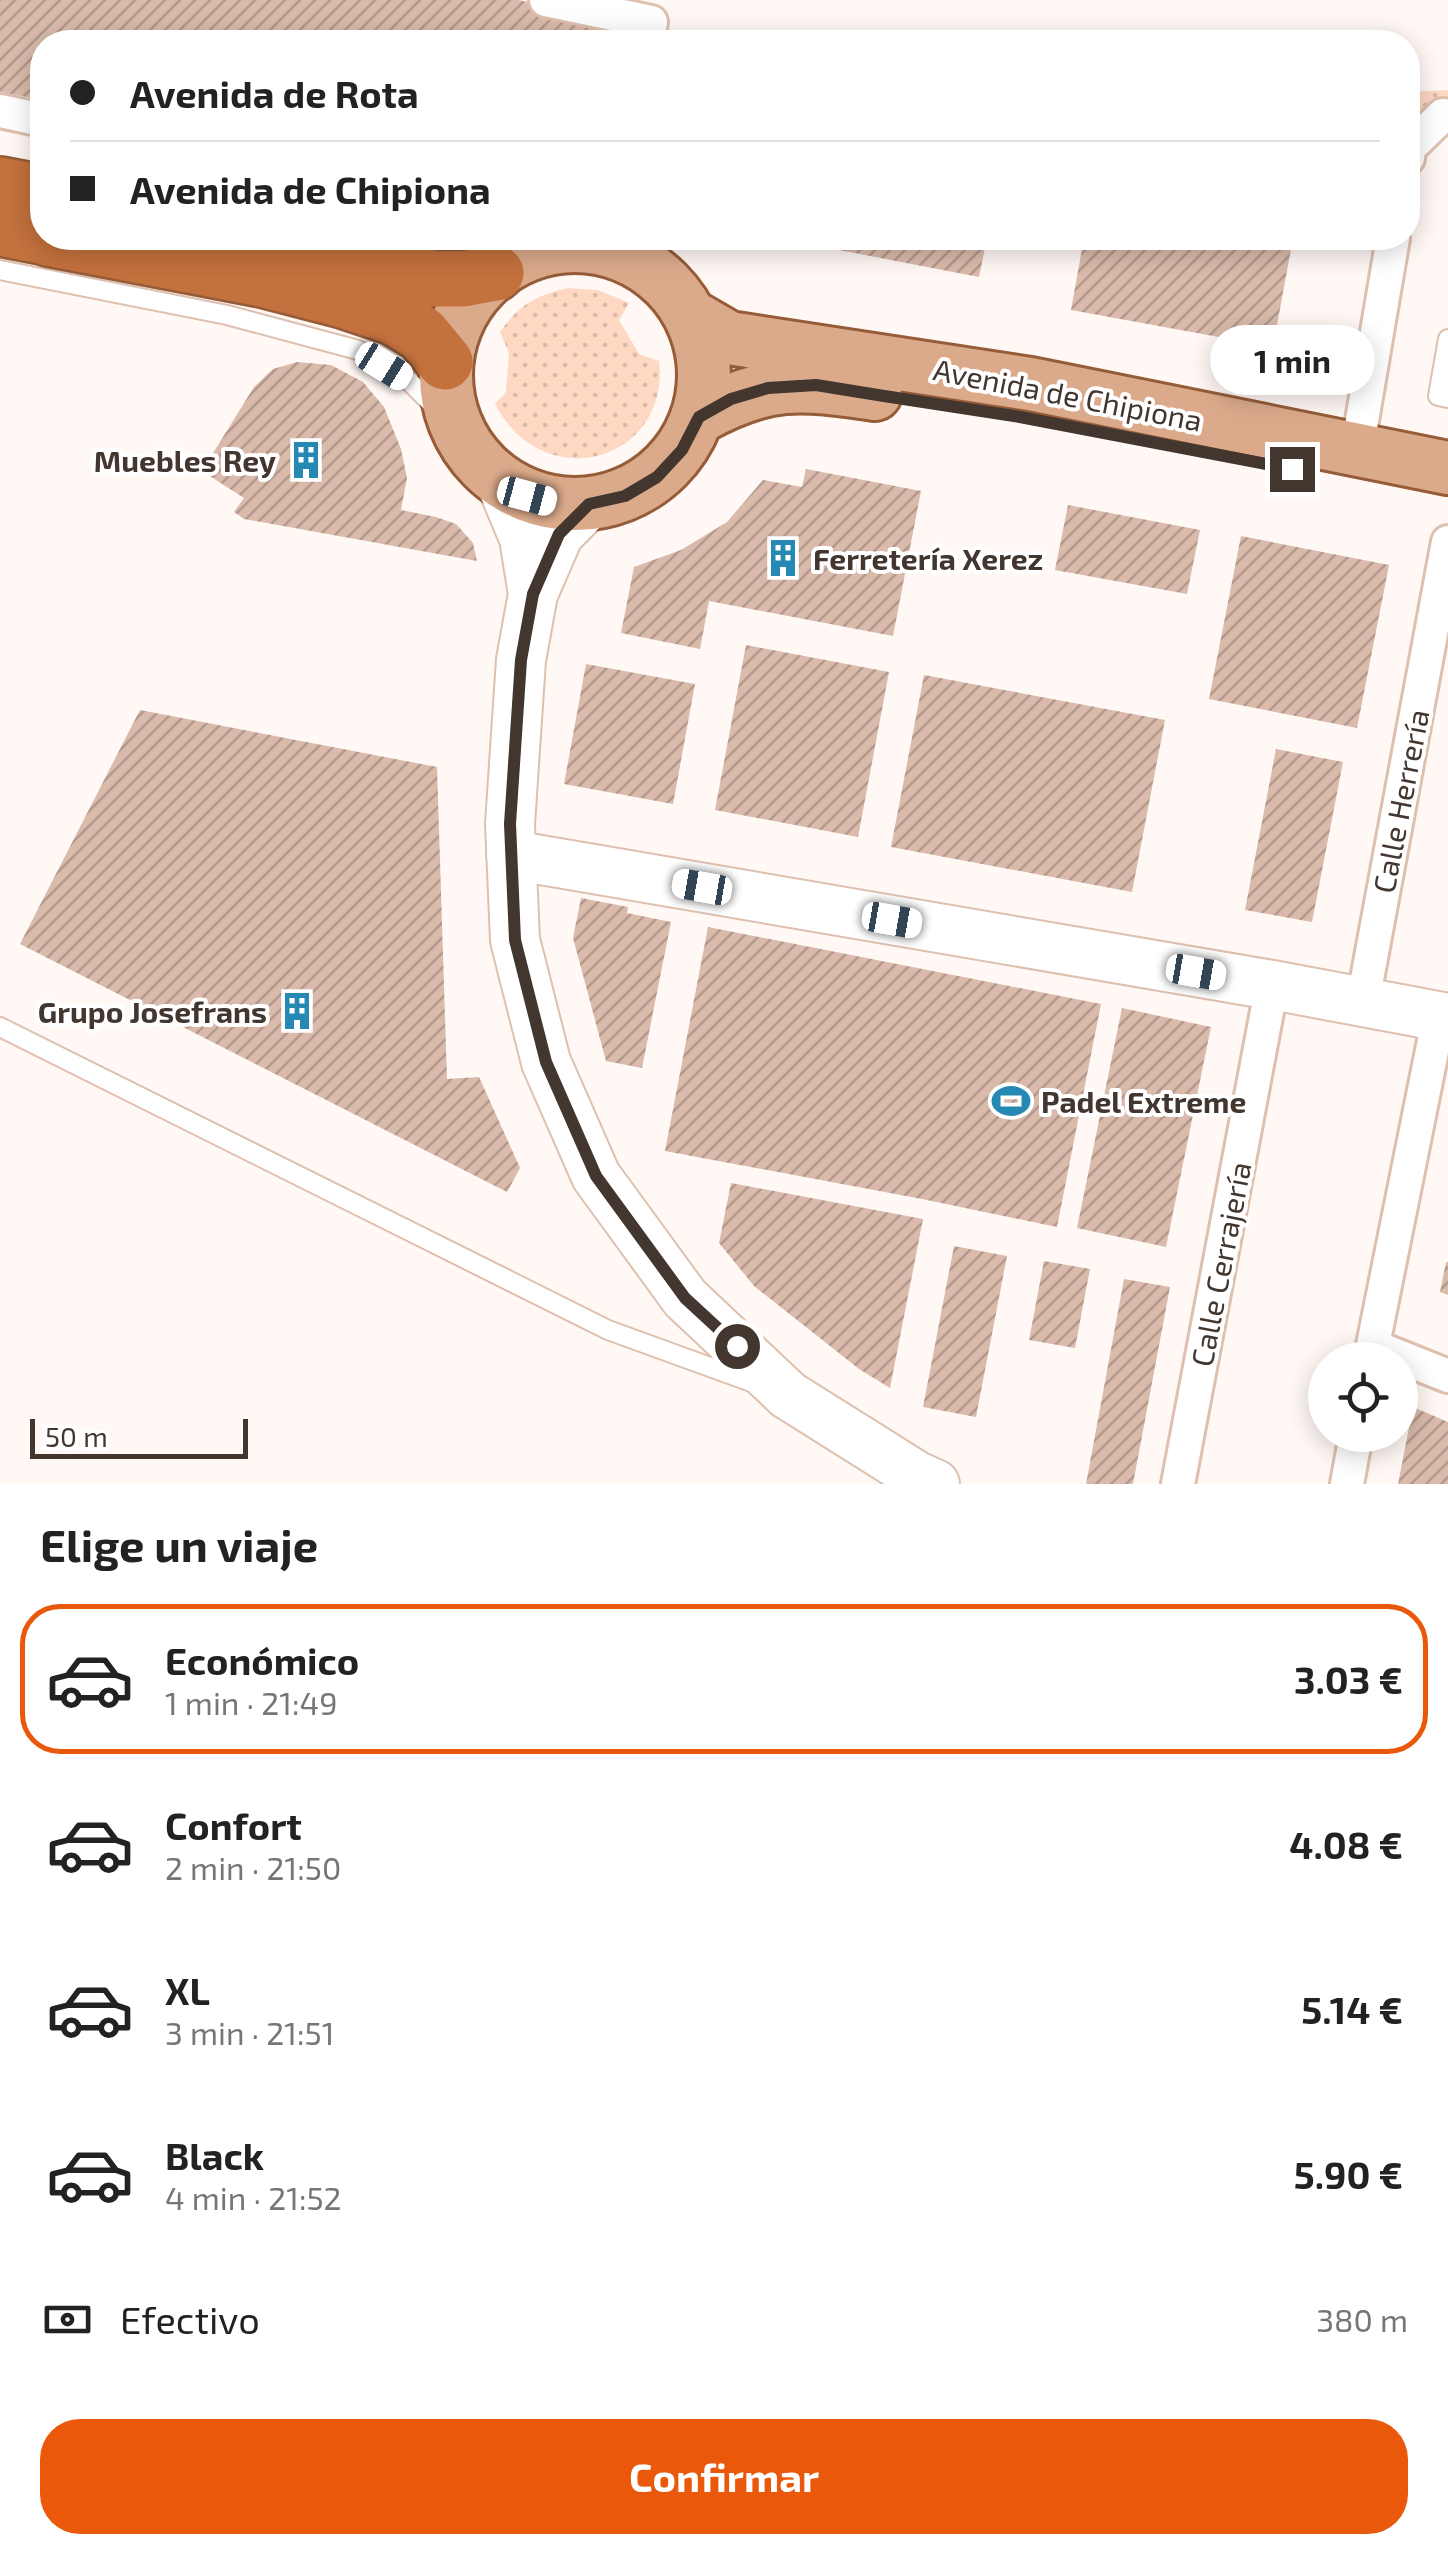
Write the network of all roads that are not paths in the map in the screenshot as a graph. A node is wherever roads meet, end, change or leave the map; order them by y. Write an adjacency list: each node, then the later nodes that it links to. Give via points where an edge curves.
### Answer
1 (546, 0): 2 (street, via 651,22)
2 (649, 30)
3 (0, 111): 5 (street)
4 (1448, 116): 6 (street)
5 (30, 117)
6 (1420, 138)
7 (0, 186): 8 (highway)
8 (30, 192)
9 (0, 228): 10 (highway)
10 (30, 234)
11 (113, 250): 20 (highway, via 343,300 422,334)
12 (328, 250): 17 (highway, via 433,279)
13 (547, 250): 17 (main road)
14 (607, 250): 18 (main road, via 639,262 670,285)
15 (1391, 250): 24 (street)
16 (0, 270): 23 (lane, via 227,315 358,350 410,382)
17 (496, 273): 20 (main road, via 462,313)
18 (692, 316): 22 (main road, via 706,383); 24 (main road, Avenida de Chipiona, via 728,338 1030,384)
19 (1448, 339): 21 (lane)
20 (446, 362): 23 (main road, via 446,396)
21 (1443, 397)
22 (699, 417): 27 (main road, Avenida de Chipiona, via 768,388 816,385); 28 (main road, via 657,477 625,496)
23 (457, 429): 26 (main road, via 474,458)
24 (1357, 450): 25 (main road, Avenida de Chipiona)
25 (1448, 468)
26 (500, 481): 28 (main road, via 542,500); 30 (street, via 524,538)
27 (1448, 498)
28 (589, 504): 30 (street, via 559,534)
29 (1448, 542): 33 (street, Calle Herrería)
30 (533, 594): 31 (street, via 521,660)
31 (511, 855): 32 (street); 39 (street, via 515,940 546,1062 596,1176 685,1298)
32 (1272, 985): 33 (street); 42 (street, Calle Cerrajería)
33 (1362, 1001): 34 (street)
34 (1443, 1017): 36 (street)
35 (0, 1027): 39 (lane, via 608,1330)
36 (1374, 1342)
37 (1418, 1367): 38 (street)
38 (1448, 1376)
39 (788, 1395): 41 (street)
40 (1353, 1452): 43 (street)
41 (935, 1484)
42 (1178, 1484)
43 (1347, 1484)

